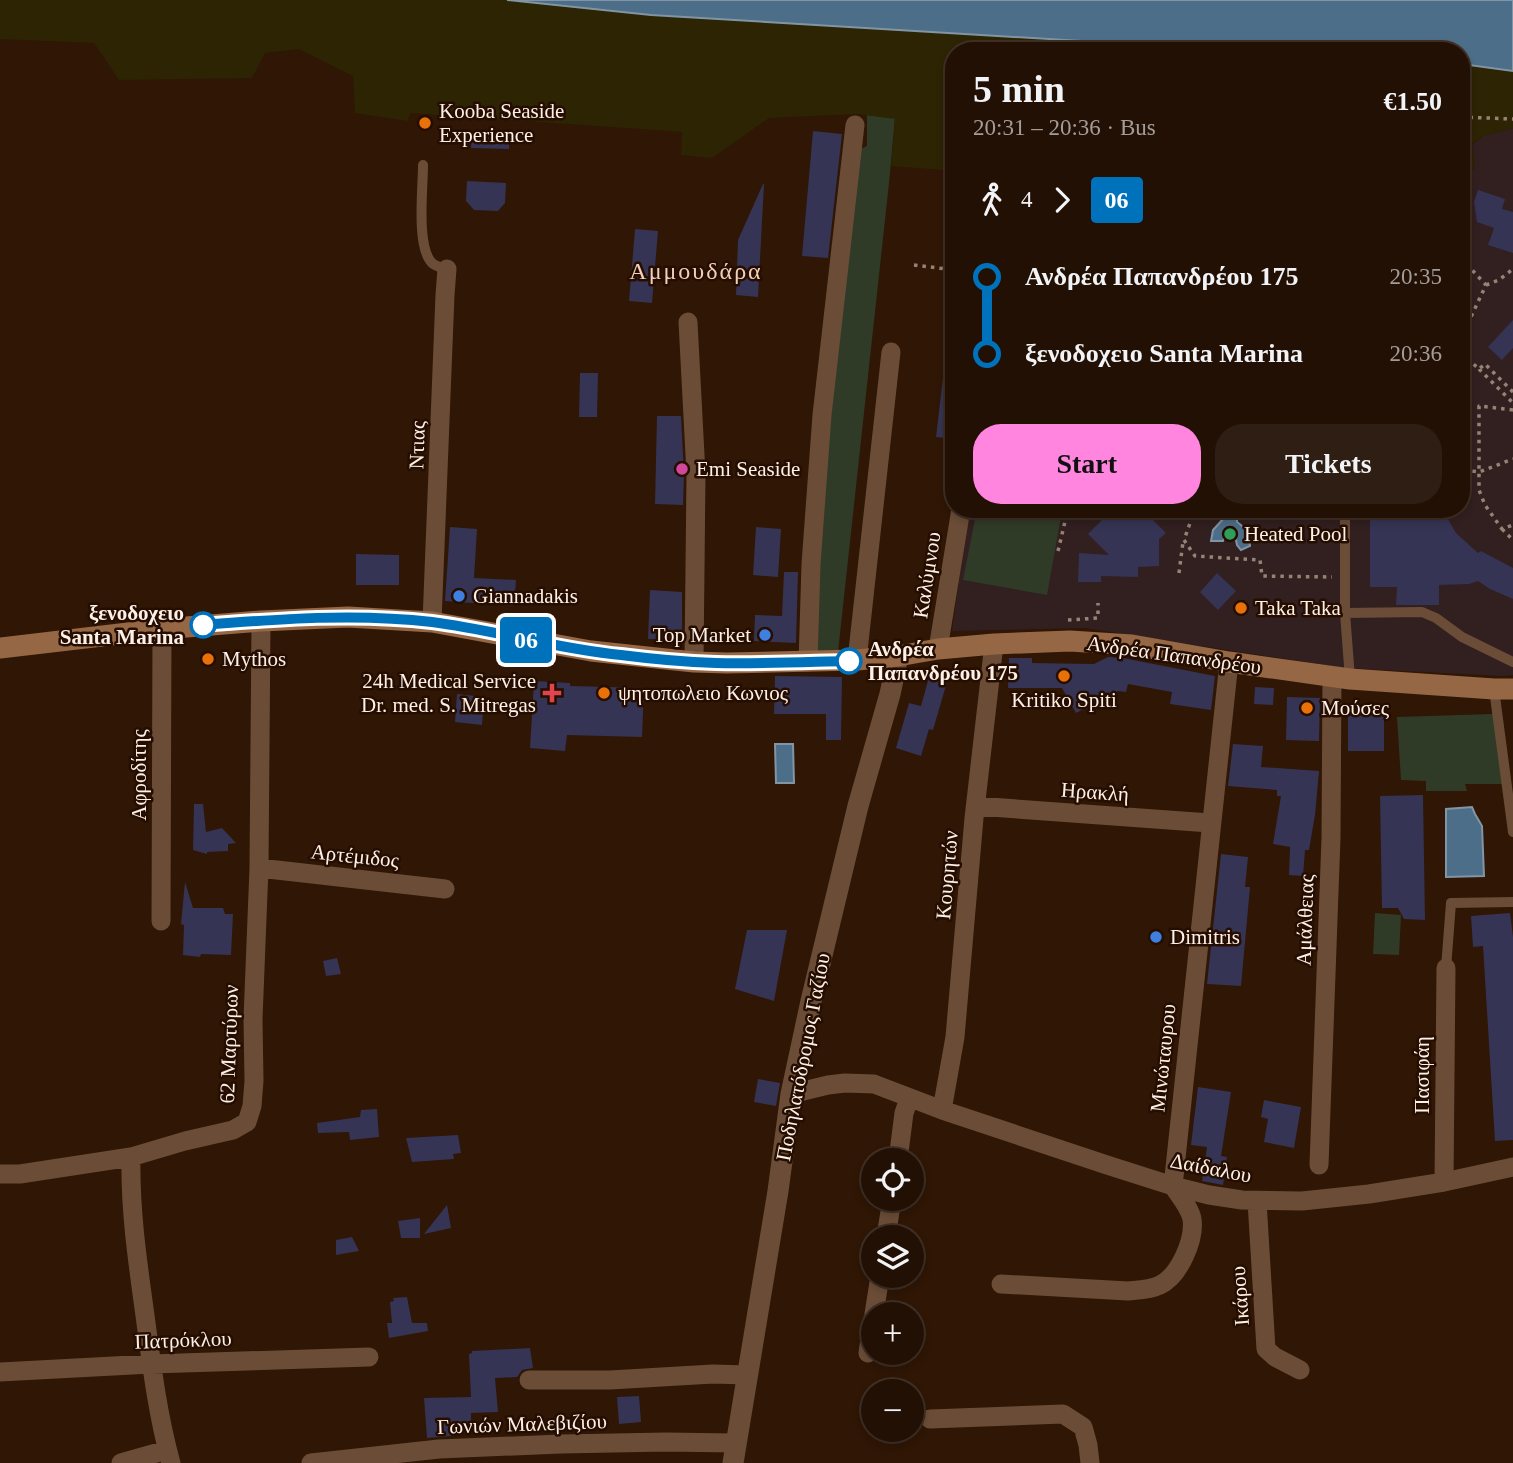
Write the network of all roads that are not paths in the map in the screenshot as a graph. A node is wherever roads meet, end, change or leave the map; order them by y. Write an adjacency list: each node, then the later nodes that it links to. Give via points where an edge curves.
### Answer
1 (855, 125): 18 (street, via 822,415)
2 (423, 164): 3 (lane, via 423,246 430,261)
3 (447, 269): 10 (street, Ντιας)
4 (688, 321): 17 (street, via 696,474)
5 (891, 352): 16 (street)
6 (960, 518): 14 (street, Καλύμνου)
7 (1345, 518): 8 (lane)
8 (1345, 612): 20 (lane, via 1422,612); 21 (lane)
9 (261, 621): 10 (main road, Ανδρέα Παπανδρέου, via 348,617); 11 (main road, Ανδρέα Παπανδρέου); 26 (street, 62 Μαρτύρων)
10 (432, 622): 17 (main road, Ανδρέα Παπανδρέου, via 591,652)
11 (162, 629): 13 (main road, Ανδρέα Παπανδρέου); 29 (street, Αφροδίτης)
12 (994, 644): 14 (main road, Ανδρέα Παπανδρέου); 19 (main road, Ανδρέα Παπανδρέου, via 1070,641 1132,645); 23 (street, Κουρητών)
13 (0, 648)
14 (938, 649): 15 (main road, Ανδρέα Παπανδρέου)
15 (898, 656): 16 (main road, Ανδρέα Παπανδρέου); 31 (street, Ποδηλατόδρομος Γαζίου)
16 (857, 660): 18 (main road, Ανδρέα Παπανδρέου)
17 (694, 662): 18 (main road, Ανδρέα Παπανδρέου)
18 (808, 662)
19 (1228, 662): 21 (main road, Ανδρέα Παπανδρέου); 24 (street, Μινώταυρου)
20 (1513, 662)
21 (1341, 678): 22 (main road, Ανδρέα Παπανδρέου); 36 (street, Αμάλθειας)
22 (1503, 689): 25 (lane)
23 (976, 806): 24 (street, Ηρακλή); 33 (street, Κουρητών, via 955,1037)
24 (1210, 823): 40 (street, Μινώταυρου)
25 (1513, 832)
26 (259, 868): 27 (street, Αρτέμιδος); 35 (street, 62 Μαρτύρων, via 254,1081 247,1122 233,1130)
27 (445, 889)
28 (1513, 902): 30 (lane, via 1451,903)
29 (161, 921)
30 (1446, 968): 39 (street, Πασιφάη)
31 (791, 1094): 32 (street, Δαίδαλου, via 861,1083); 47 (street, Ποδηλατόδρομος Γαζίου)
32 (909, 1099): 33 (street, Δαίδαλου); 34 (street)
33 (942, 1110): 40 (street, Δαίδαλου)
34 (900, 1148)
35 (131, 1157): 38 (street); 44 (street, via 134,1230)
36 (1319, 1165)
37 (1513, 1167): 39 (street, Δαίδαλου)
38 (0, 1174)
39 (1444, 1182): 41 (street, Δαίδαλου, via 1325,1199)
40 (1173, 1185): 41 (street, Δαίδαλου); 42 (street, via 1192,1217 1191,1234 1179,1265 1164,1284 1128,1291)
41 (1256, 1200): 45 (street, Ικάρου, via 1266,1349)
42 (1001, 1284)
43 (369, 1357): 44 (street, Πατρόκλου)
44 (151, 1364): 46 (street, Πατρόκλου); 51 (street)
45 (1300, 1370)
46 (0, 1372)
47 (747, 1375): 48 (street); 50 (street, Ποδηλατόδρομος Γαζίου)
48 (529, 1380)
49 (930, 1419): 54 (street, via 1063,1414 1083,1427)
50 (735, 1453): 53 (street, Γωνιών Μαλεβιζίου, via 627,1443 439,1449)
51 (169, 1457): 52 (street)
52 (121, 1463)
53 (311, 1463)
54 (1090, 1463)

